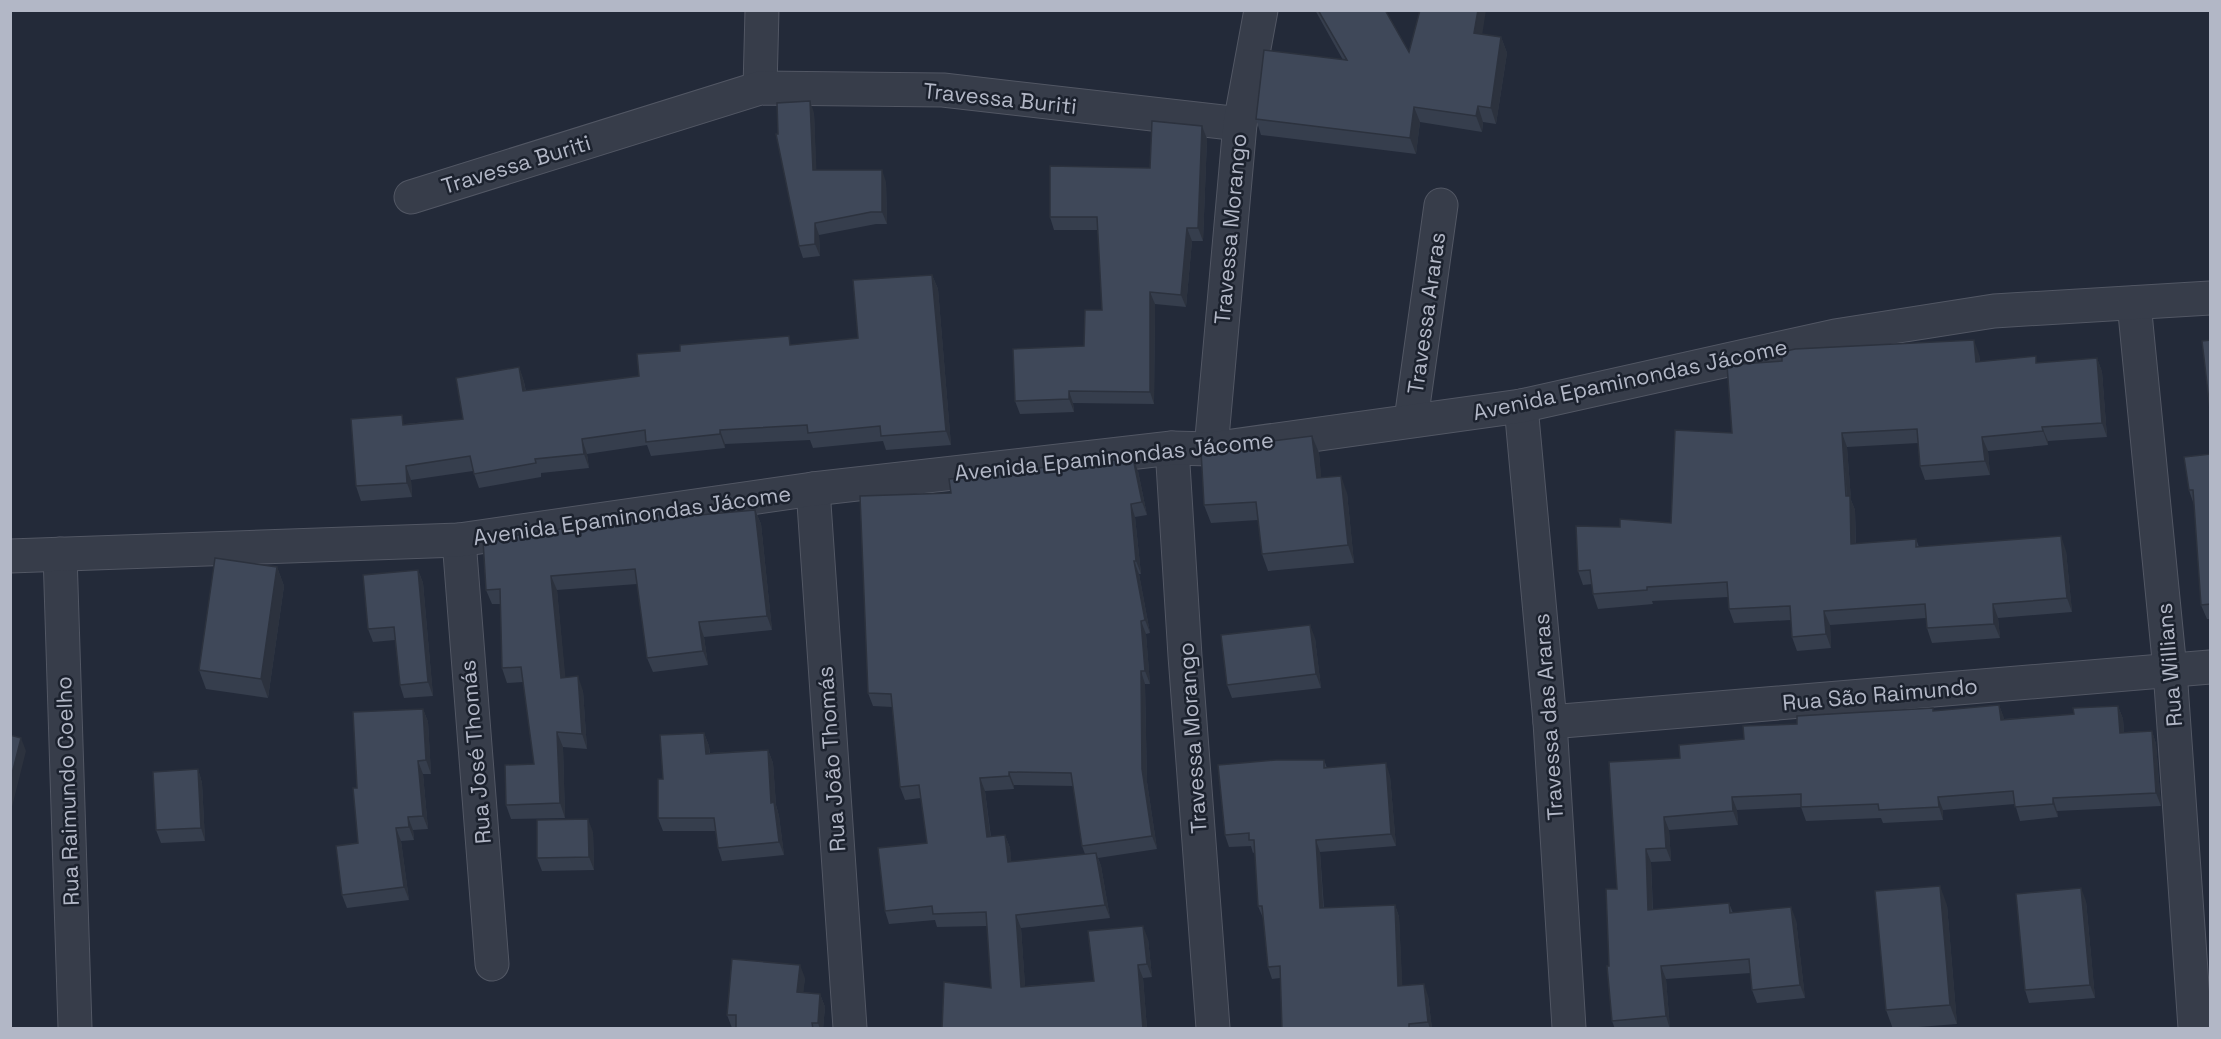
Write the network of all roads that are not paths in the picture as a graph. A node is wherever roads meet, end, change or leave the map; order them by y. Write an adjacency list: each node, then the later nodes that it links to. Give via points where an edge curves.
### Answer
1 (762, 10): 3 (street)
2 (1261, 10): 4 (street, Travessa Morango)
3 (760, 88): 4 (street, Travessa Buriti, via 944,90); 5 (street, Travessa Buriti)
4 (1240, 124): 12 (street, Travessa Morango)
5 (411, 196)
6 (1441, 206): 10 (street, Travessa Araras)
7 (2211, 298): 8 (street, Avenida Epaminondas Jácome)
8 (2134, 303): 9 (street, Avenida Epaminondas Jácome, via 1994,311 1835,336); 18 (street, Rua Willians)
9 (1521, 406): 10 (street, Avenida Epaminondas Jácome); 19 (street, Travessa das Araras)
10 (1411, 420): 12 (street, Avenida Epaminondas Jácome)
11 (1172, 448): 12 (street, Avenida Epaminondas Jácome); 13 (street, Avenida Epaminondas Jácome); 23 (street, Travessa Morango)
12 (1211, 449)
13 (813, 489): 14 (street, Avenida Epaminondas Jácome); 22 (street, Rua João Thomás)
14 (459, 540): 15 (street, Avenida Epaminondas Jácome); 20 (street, Rua José Thomás)
15 (60, 554): 16 (street, Avenida Epaminondas Jácome); 21 (street, Rua Raimundo Coelho)
16 (10, 556)
17 (2211, 667): 18 (street, Rua São Raimundo)
18 (2170, 670): 19 (street, Rua São Raimundo); 25 (street, Rua Willians)
19 (1550, 722): 24 (street, Travessa das Araras)
20 (492, 964)
21 (75, 1029)
22 (850, 1029)
23 (1213, 1029)
24 (1569, 1029)
25 (2195, 1029)

